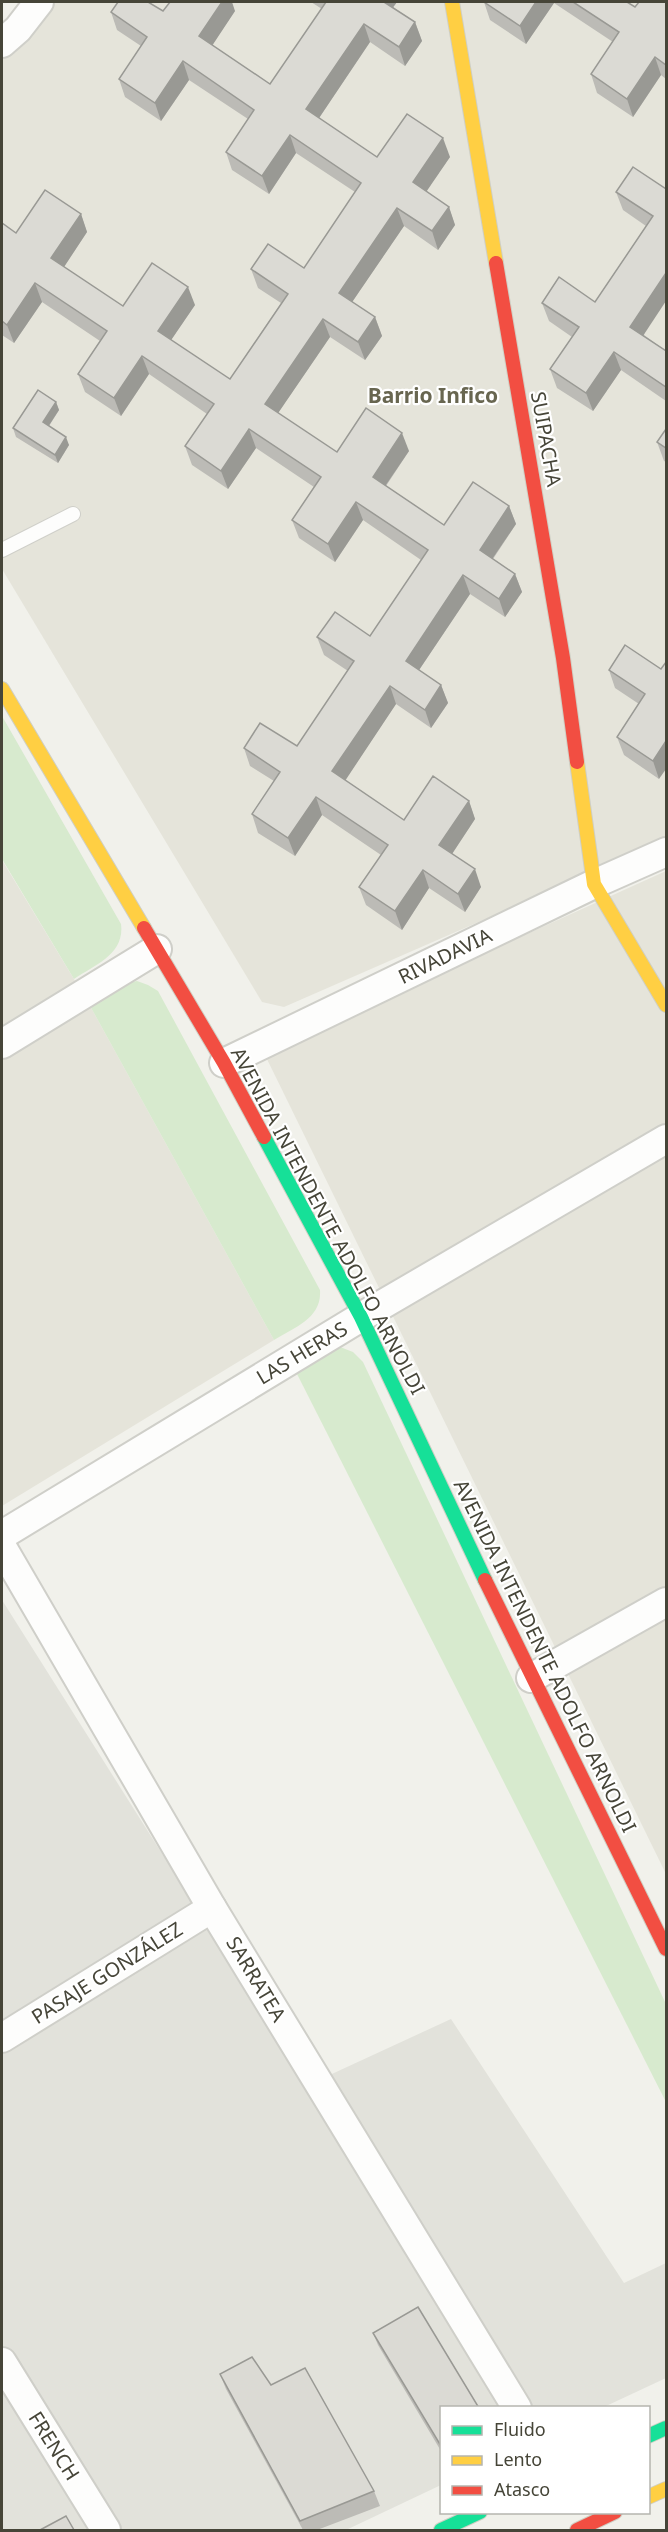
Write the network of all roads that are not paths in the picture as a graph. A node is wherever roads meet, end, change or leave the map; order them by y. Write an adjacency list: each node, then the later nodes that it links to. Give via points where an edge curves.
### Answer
1 (39, 2): 3 (street)
2 (452, 2): 8 (main road, SUIPACHA, via 563,658)
3 (2, 43)
4 (73, 514): 5 (lane)
5 (2, 550)
6 (2, 689): 9 (main road, AVENIDA INTENDENTE ADOLFO ARNOLDI)
7 (666, 852): 8 (street, RIVADAVIA)
8 (594, 884): 10 (main road); 12 (street, RIVADAVIA)
9 (157, 949): 11 (street); 12 (main road, AVENIDA INTENDENTE ADOLFO ARNOLDI)
10 (666, 1005)
11 (2, 1044)
12 (224, 1063): 14 (main road, AVENIDA INTENDENTE ADOLFO ARNOLDI)
13 (666, 1139): 14 (street, LAS HERAS)
14 (361, 1317): 15 (street, LAS HERAS); 18 (main road, AVENIDA INTENDENTE ADOLFO ARNOLDI)
15 (2, 1535)
16 (2, 1547): 19 (street, SARRATEA)
17 (666, 1602): 18 (street)
18 (531, 1678): 20 (main road, AVENIDA INTENDENTE ADOLFO ARNOLDI)
19 (212, 1908): 21 (street, PASAJE GONZÁLEZ); 23 (street, SARRATEA)
20 (666, 1949)
21 (2, 2038)
22 (2, 2362): 30 (street, FRENCH)
23 (516, 2406)
24 (666, 2428): 25 (main road)
25 (650, 2435)
26 (666, 2488): 27 (main road)
27 (650, 2496)
28 (476, 2514): 31 (main road)
29 (611, 2514): 32 (main road)
30 (106, 2530)
31 (441, 2530)
32 (577, 2530)

